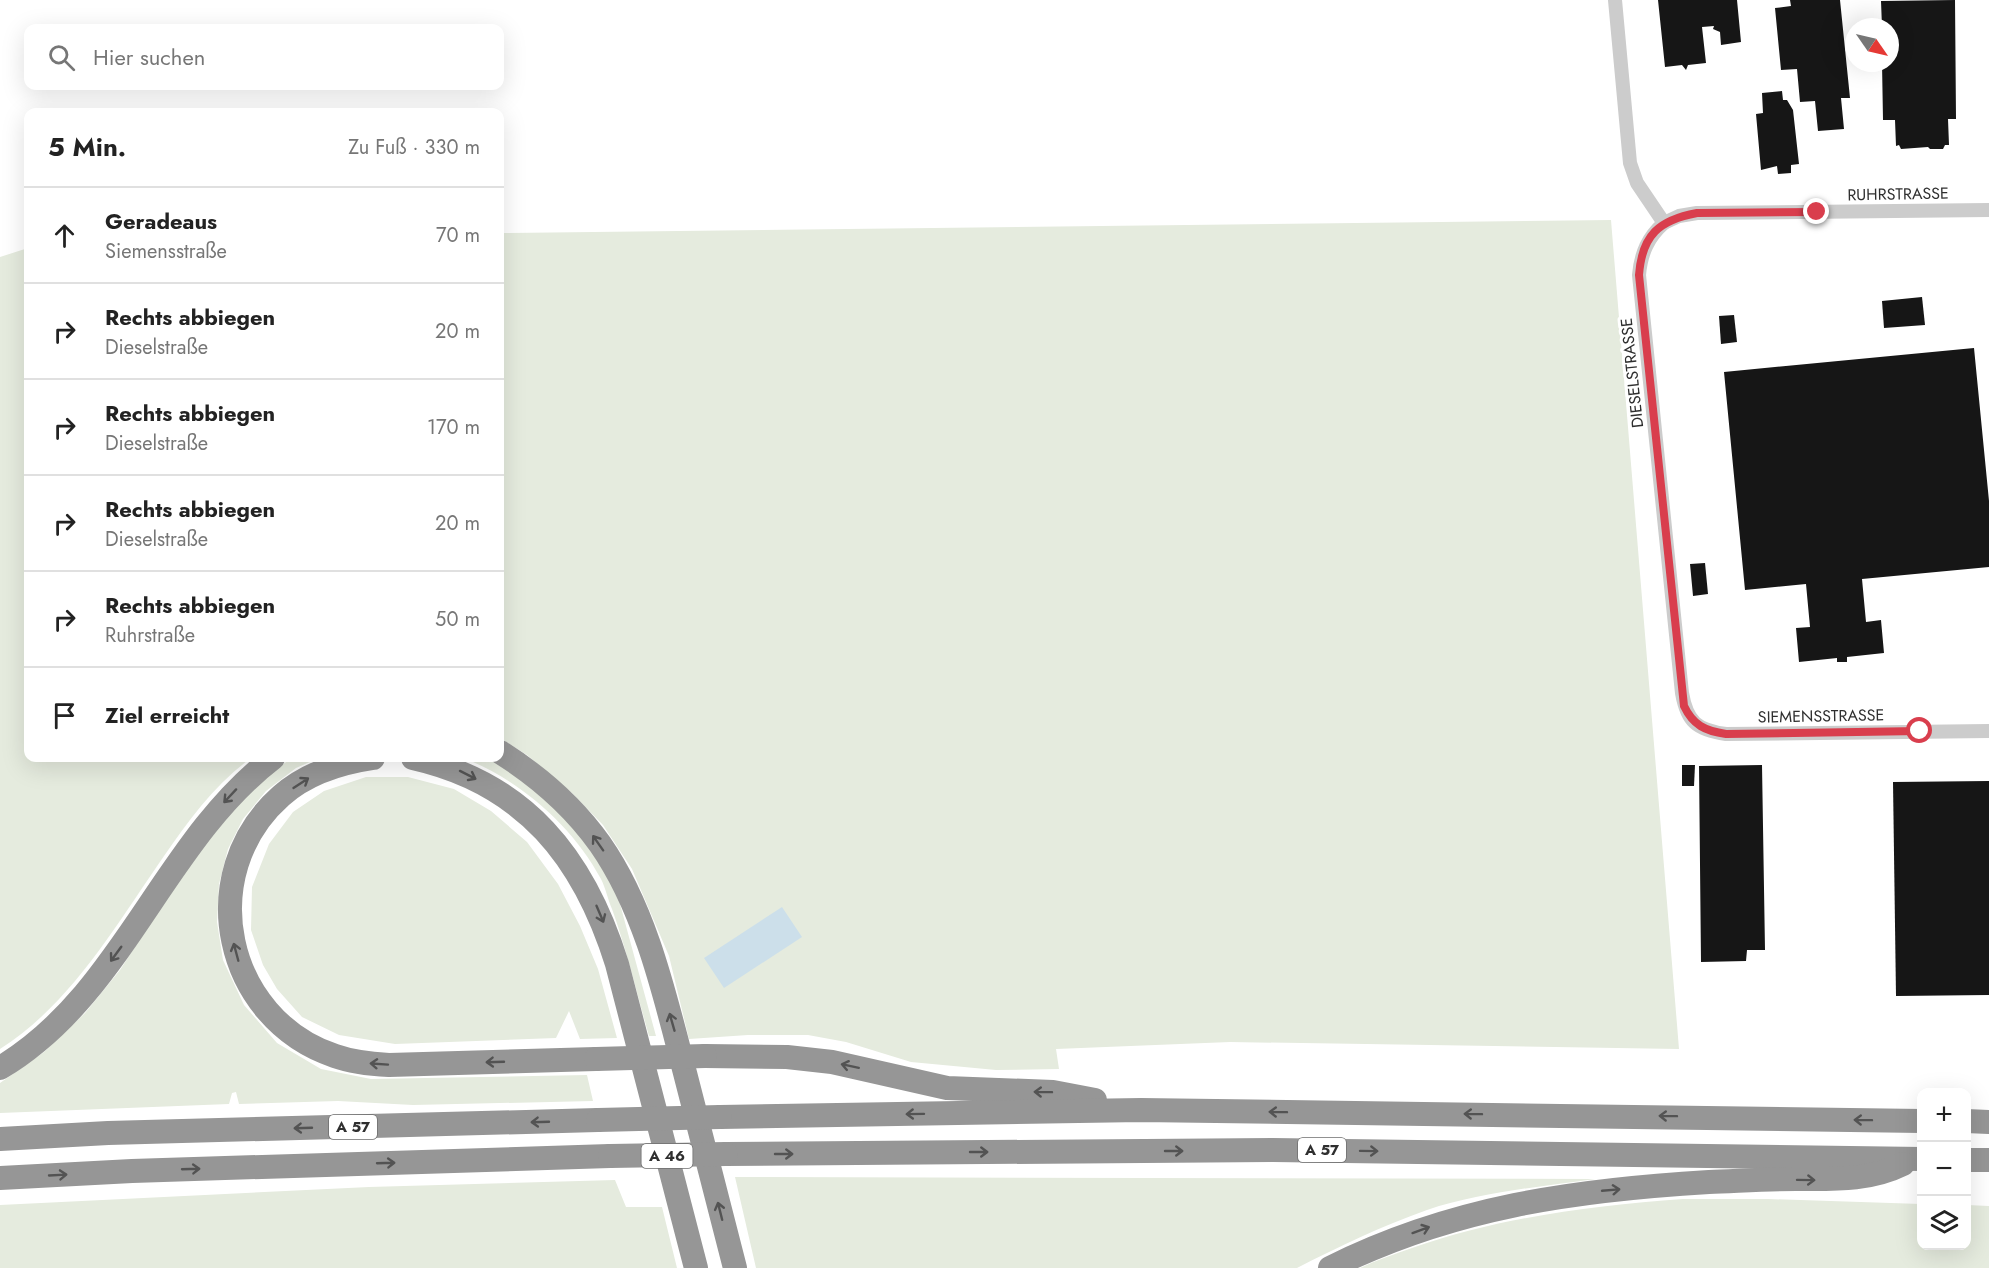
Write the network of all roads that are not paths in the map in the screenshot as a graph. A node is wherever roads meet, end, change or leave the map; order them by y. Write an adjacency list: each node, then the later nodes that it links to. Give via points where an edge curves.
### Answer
1 (1615, 0): 3 (street, via 1630,163 1637,183)
2 (1989, 210): 3 (street, RUHRSTRASSE, via 1697,213)
3 (1664, 223): 5 (street, DIESELSTRASSE, via 1646,245 1639,275 1682,693 1687,712 1698,726)
4 (1989, 731): 5 (street, SIEMENSSTRASSE)
5 (1726, 734)
6 (504, 755): 22 (highway, one-way to 6, via 674,1030 630,899 600,844 575,813 542,781)
7 (268, 762): 10 (highway, one-way to 10, via 209,819 120,949 67,1014)
8 (347, 762): 11 (highway, one-way to 8, bridge, via 1053,1092 947,1088 787,1057 389,1065 358,1063 334,1056 295,1036 259,1002 240,965 231,932 230,906 240,856 264,814 304,779)
9 (431, 762): 21 (highway, A 46, one-way to 21, via 462,772 506,797 564,852 585,884 617,964)
10 (0, 1068)
11 (1141, 1110): 12 (highway, A 57, one-way to 11); 15 (highway, A 57, one-way to 15, bridge, via 598,1120)
12 (1917, 1121)
13 (1971, 1121): 14 (highway)
14 (1989, 1122)
15 (0, 1139)
16 (1917, 1159): 20 (highway, A 57, one-way to 16, bridge, via 726,1154 1273,1150)
17 (1917, 1160): 23 (highway, one-way to 17, via 1366,1250 1439,1224 1511,1204 1652,1186 1842,1179 1875,1174)
18 (1971, 1160): 19 (highway)
19 (1989, 1160)
20 (0, 1178)
21 (696, 1268)
22 (735, 1268)
23 (1330, 1268)

